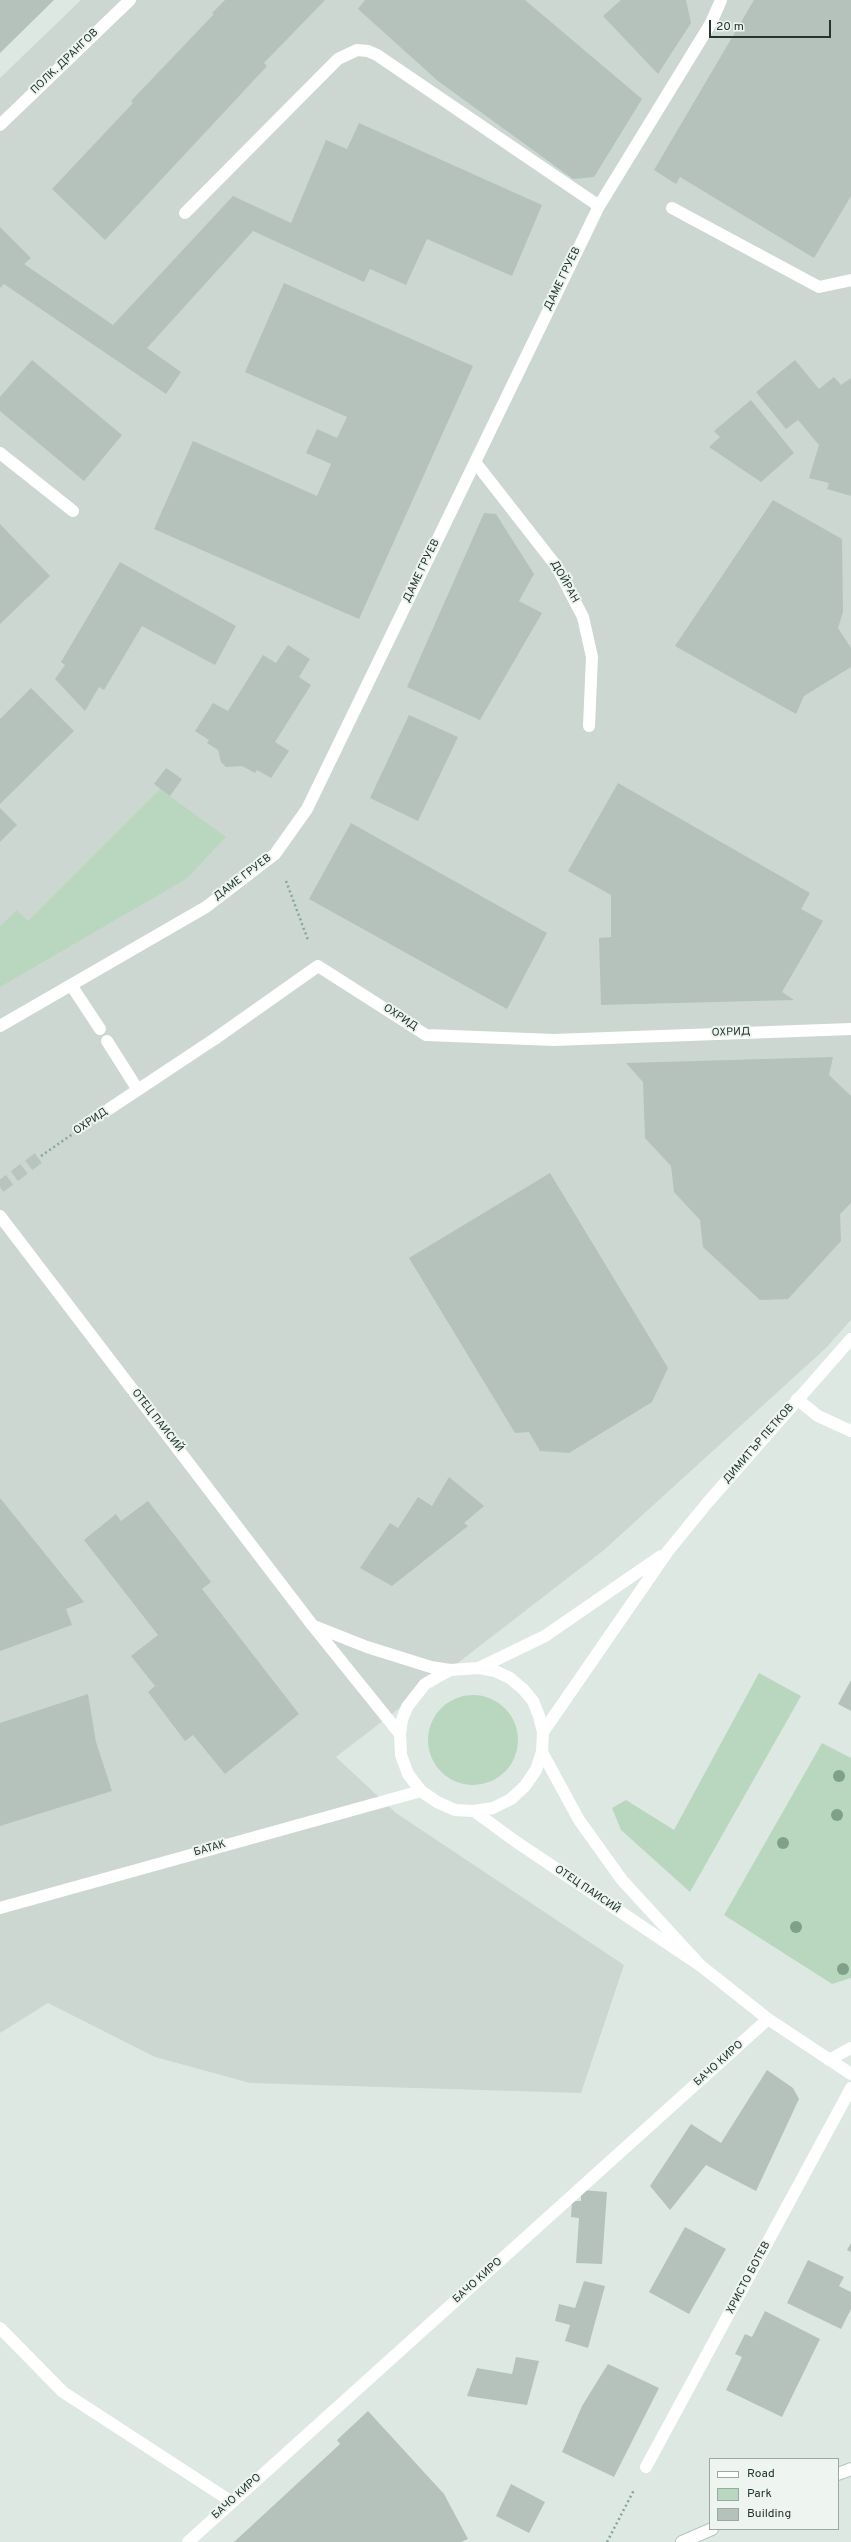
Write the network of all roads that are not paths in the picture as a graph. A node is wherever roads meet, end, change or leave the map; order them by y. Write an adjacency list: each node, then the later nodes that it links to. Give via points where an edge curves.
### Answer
1 (130, 0): 3 (street, ПОЛК. ДРАНГОВ)
2 (721, 0): 4 (street, ДАМЕ ГРУЕВ, via 711,23)
3 (0, 125)
4 (599, 206): 6 (street, via 377,55 357,50 338,59); 9 (street, ДАМЕ ГРУЕВ)
5 (672, 208): 7 (street, via 819,287)
6 (185, 212)
7 (851, 280)
8 (0, 453): 10 (street)
9 (475, 462): 11 (street, ДОЙРАН, via 557,567 583,618 592,657); 12 (street, ДАМЕ ГРУЕВ, via 307,809 275,854 206,907)
10 (73, 512)
11 (589, 726)
12 (71, 985): 13 (street, ДАМЕ ГРУЕВ); 15 (street)
13 (0, 1026)
14 (851, 1028): 17 (street, ОХРИД, via 554,1040 426,1034 318,966)
15 (100, 1029)
16 (107, 1041): 17 (street)
17 (138, 1090): 18 (street, ОХРИД)
18 (109, 1109)
19 (0, 1216): 24 (street, ОТЕЦ ПАИСИЙ)
20 (851, 1339): 21 (street, ДИМИТЪР ПЕТКОВ)
21 (797, 1399): 22 (street, via 818,1416); 23 (street, ДИМИТЪР ПЕТКОВ)
22 (851, 1431)
23 (668, 1551): 25 (street, ДИМИТЪР ПЕТКОВ, via 604,1598 545,1636); 27 (street, ДИМИТЪР ПЕТКОВ)
24 (313, 1626): 26 (street, ОТЕЦ ПАИСИЙ, via 367,1647 431,1667); 28 (street, ОТЕЦ ПАИСИЙ)
25 (479, 1668): 26 (street, ОТЕЦ ПАИСИЙ); 27 (street, ОТЕЦ ПАИСИЙ, via 495,1671 510,1678 522,1689 533,1701)
26 (450, 1670): 28 (street, ОТЕЦ ПАИСИЙ, via 437,1676 416,1695 402,1720)
27 (543, 1732): 29 (street, ОТЕЦ ПАИСИЙ)
28 (400, 1734): 30 (street, ОТЕЦ ПАИСИЙ, via 401,1755 408,1774)
29 (542, 1752): 31 (street, ОТЕЦ ПАИСИЙ, via 529,1781 511,1799 493,1808); 33 (street, ОТЕЦ ПАИСИЙ, via 558,1786 579,1820 622,1880)
30 (421, 1791): 31 (street, ОТЕЦ ПАИСИЙ, via 455,1810); 32 (street, БАТАК)
31 (474, 1811): 33 (street, ОТЕЦ ПАИСИЙ)
32 (0, 1908)
33 (701, 1966): 34 (street, ОТЕЦ ПАИСИЙ)
34 (768, 2019): 36 (street, ОТЕЦ ПАИСИЙ); 43 (street, БАЧО КИРО)
35 (851, 2048): 36 (street)
36 (829, 2060): 37 (street, ОТЕЦ ПАИСИЙ)
37 (851, 2074)
38 (851, 2088): 40 (street, ХРИСТО БОТЕВ)
39 (0, 2328): 43 (street, via 64,2392)
40 (646, 2467)
41 (851, 2469): 42 (street)
42 (839, 2474)
43 (232, 2502): 45 (street, БАЧО КИРО)
44 (710, 2530): 46 (street)
45 (188, 2542)
46 (682, 2542)

